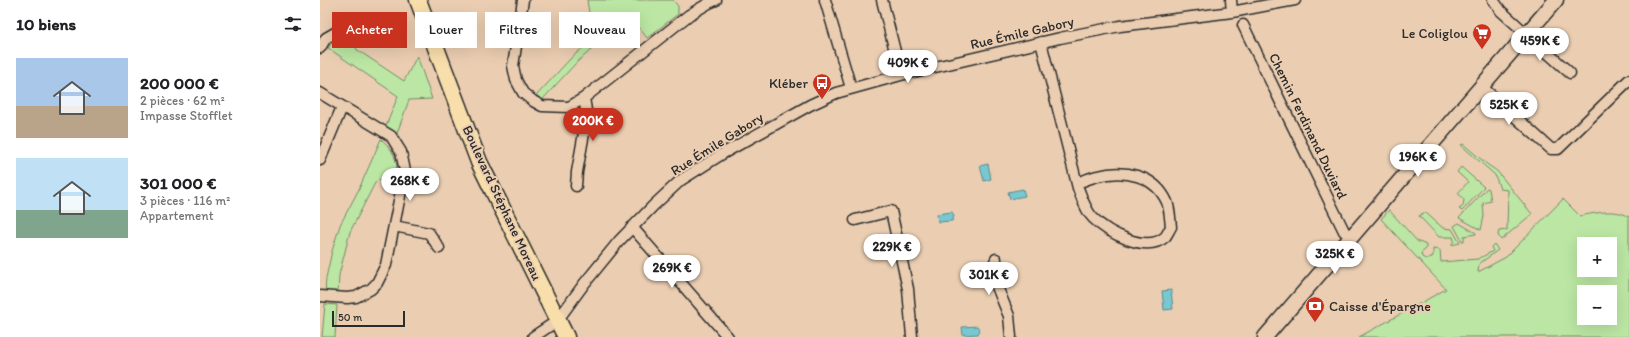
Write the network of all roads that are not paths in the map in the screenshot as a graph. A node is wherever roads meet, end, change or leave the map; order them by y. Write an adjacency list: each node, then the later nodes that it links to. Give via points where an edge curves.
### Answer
1 (418, 0): 34 (main road, Boulevard Stéphane Moreau, via 479,162)
2 (523, 0): 22 (street, via 513,66 516,80 523,93 542,106 569,107)
3 (716, 0): 22 (street, via 689,15)
4 (825, 0): 20 (street)
5 (882, 0): 17 (street)
6 (1231, 0): 10 (street)
7 (1295, 0): 10 (street, Rue Émile Gabory)
8 (1493, 0): 12 (street)
9 (1556, 0): 12 (main road)
10 (1232, 12): 14 (street, Rue Émile Gabory, via 1120,26)
11 (1243, 25): 30 (street, Chemin Ferdinand Duviard, via 1344,231)
12 (1526, 34): 16 (street); 19 (main road)
13 (332, 35): 15 (street, via 326,38)
14 (1041, 42): 17 (street, Rue Émile Gabory); 25 (street)
15 (320, 48)
16 (1570, 73)
17 (901, 75): 20 (street, Rue Émile Gabory)
18 (1629, 80): 19 (street, via 1558,149 1551,149)
19 (1481, 86): 30 (main road)
20 (851, 88): 29 (street, Rue Émile Gabory, via 810,105 722,154 672,188)
21 (320, 93): 23 (street)
22 (584, 98): 26 (street, via 587,116 576,172)
23 (342, 107): 24 (street); 28 (street, via 391,136 401,152 406,171)
24 (320, 160)
25 (1077, 183): 25 (street, via 1083,202 1092,217 1120,237 1132,242 1156,242 1165,237 1171,227 1166,202 1156,186 1142,177 1127,173 1111,174)
26 (576, 186)
27 (854, 220): 38 (street, via 890,211 908,289)
28 (394, 226): 31 (street, via 429,233); 33 (street, via 386,265 371,289 356,297)
29 (632, 227): 34 (street, Rue Émile Gabory, via 584,284); 37 (street)
30 (1350, 237): 40 (main road)
31 (439, 248)
32 (996, 258): 39 (street, via 991,272 1009,316)
33 (320, 296)
34 (557, 322): 35 (street); 36 (main road, Boulevard Stéphane Moreau)
35 (533, 337)
36 (566, 337)
37 (728, 337)
38 (912, 337)
39 (1011, 337)
40 (1265, 337)

